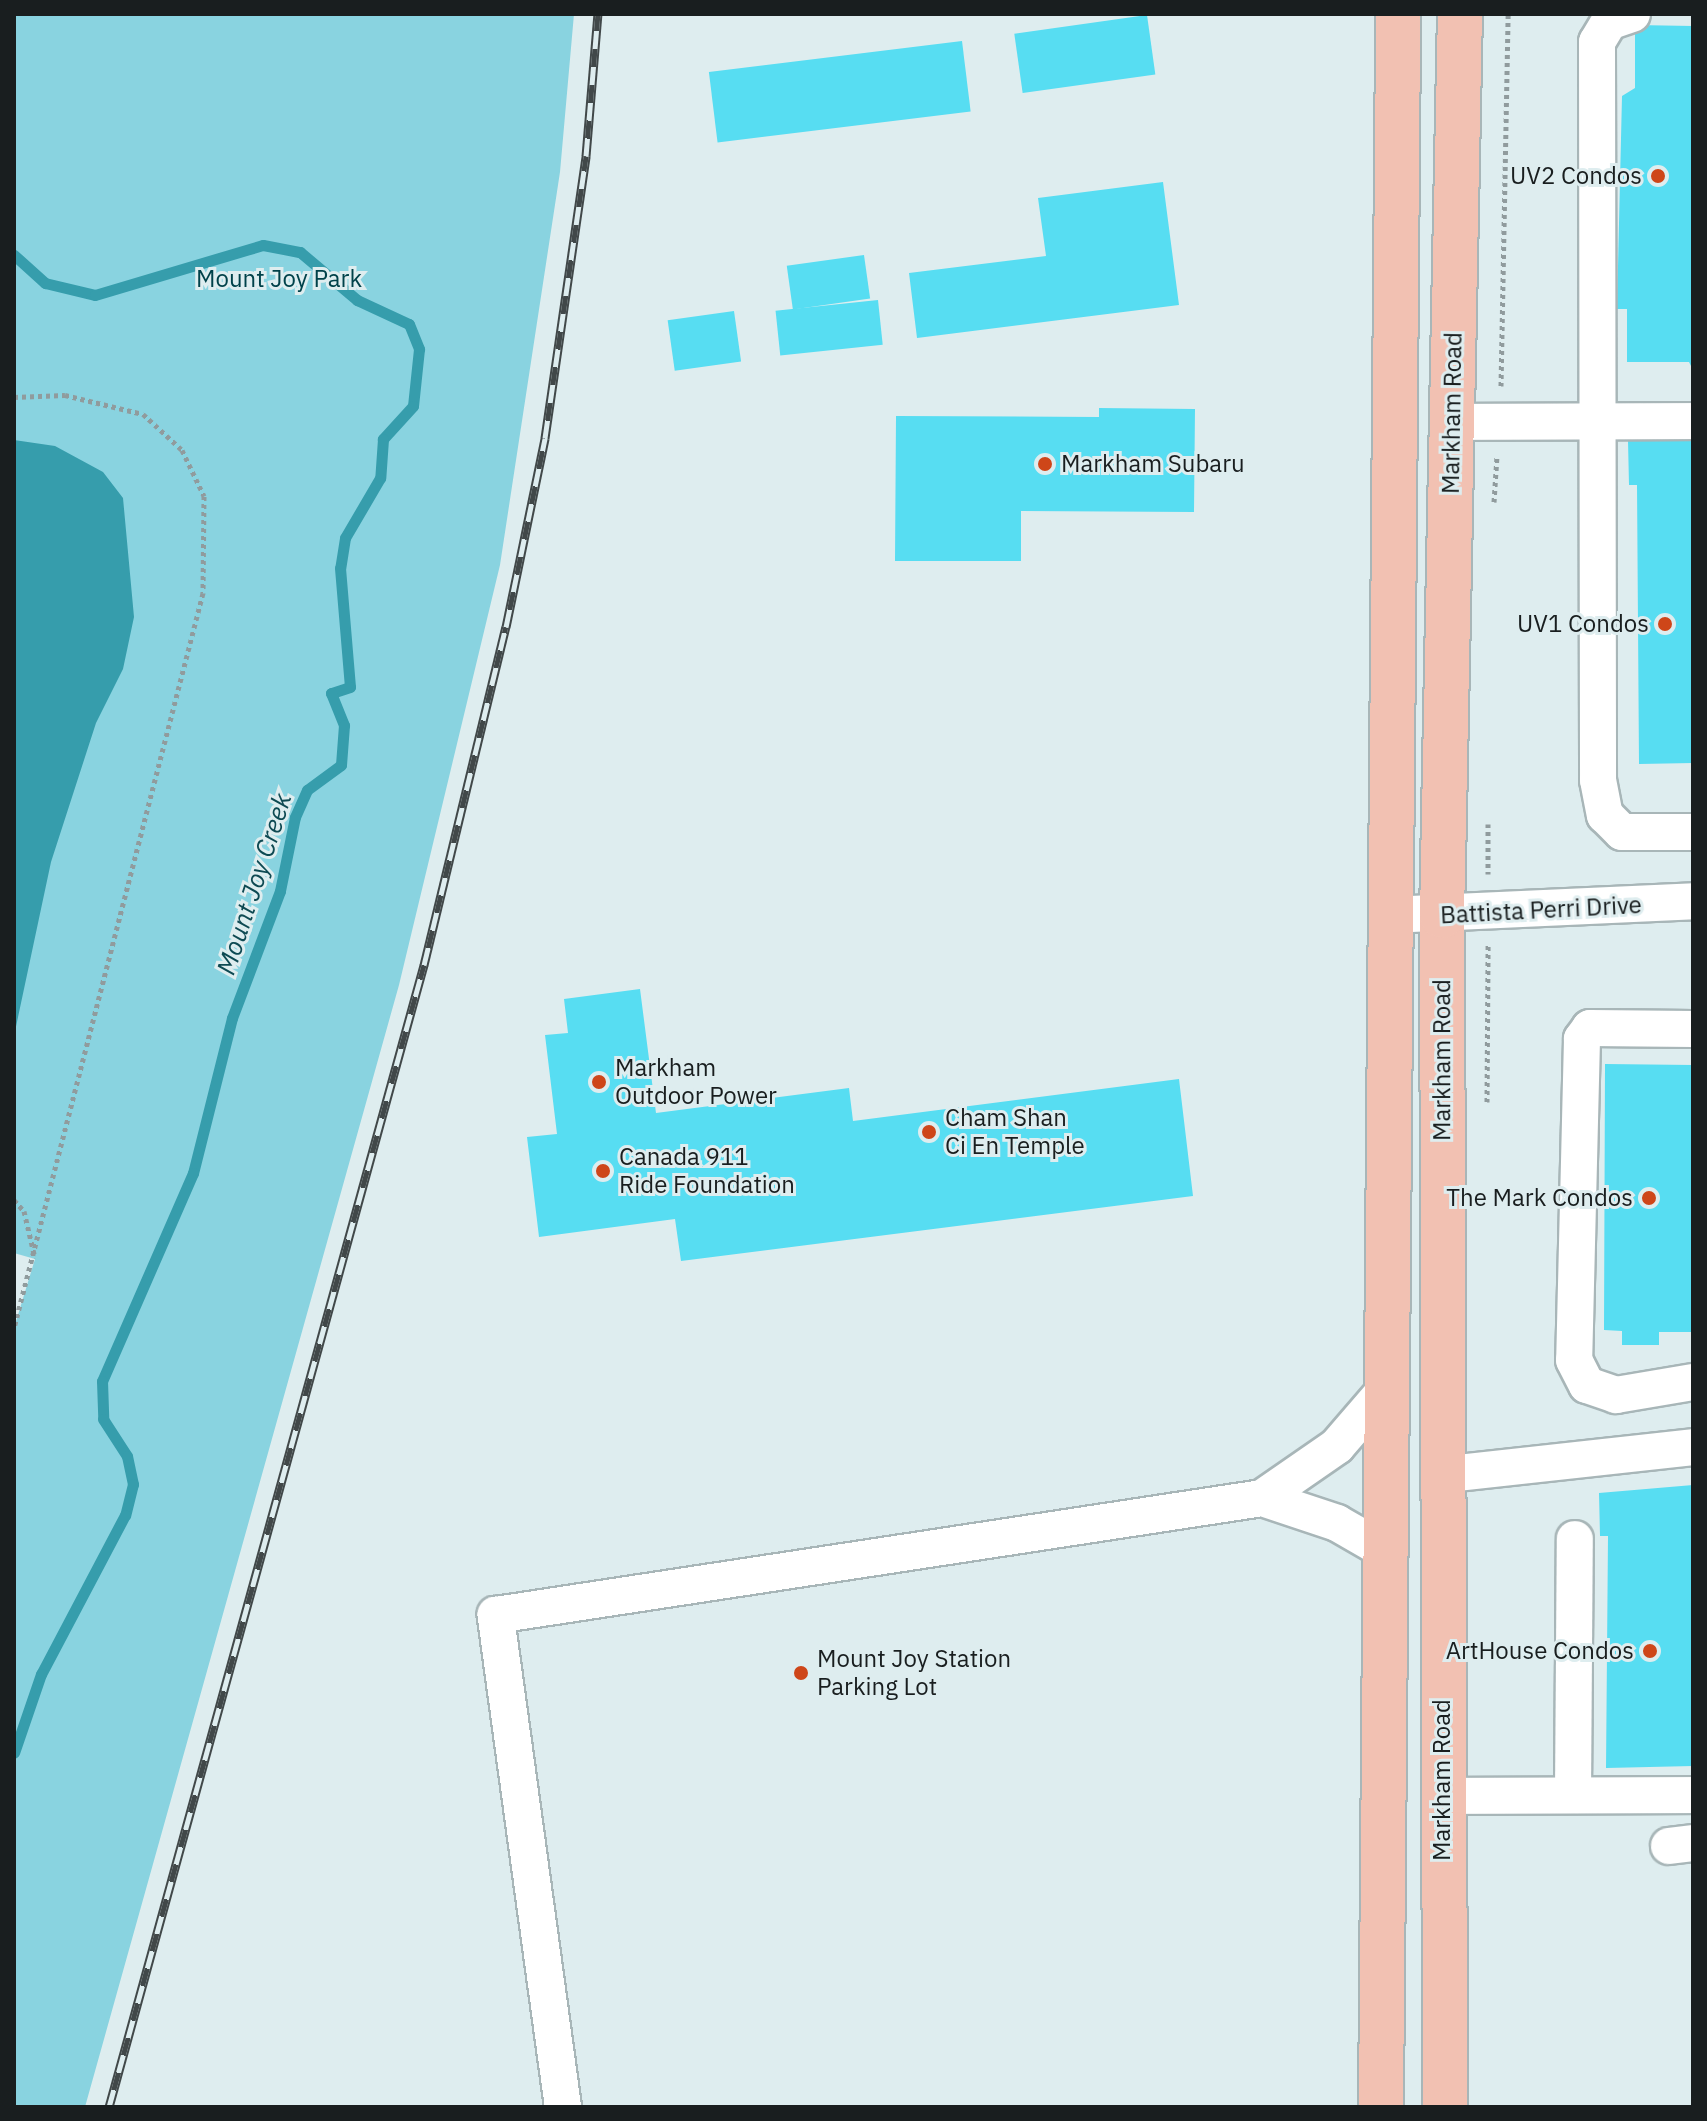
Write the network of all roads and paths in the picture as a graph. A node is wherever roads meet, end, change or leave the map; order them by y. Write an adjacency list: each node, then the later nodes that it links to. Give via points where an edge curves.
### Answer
1 (1398, 14): 12 (main road)
2 (1460, 14): 8 (main road, Markham Road)
3 (1508, 14): 5 (path)
4 (1632, 14): 9 (street, via 1609,22 1597,42)
5 (1501, 390)
6 (14, 397): 16 (path, via 65,395 143,414 182,450 204,496 203,593)
7 (1693, 421): 9 (street)
8 (1452, 422): 9 (street); 13 (main road, Markham Road)
9 (1598, 424): 10 (street, via 1600,799 1622,832)
10 (1693, 832)
11 (1693, 901): 13 (street, Battista Perri Drive)
12 (1390, 915): 13 (street, Battista Perri Drive); 19 (main road)
13 (1442, 916): 21 (main road, Markham Road)
14 (1693, 1029): 18 (street, via 1590,1028 1582,1039 1574,1360 1587,1385 1616,1395)
15 (14, 1200): 16 (path, via 24,1211)
16 (35, 1259): 17 (path)
17 (14, 1328)
18 (1693, 1382)
19 (1386, 1389): 22 (street, via 1337,1446); 24 (main road)
20 (1693, 1447): 21 (street)
21 (1440, 1475): 27 (main road, Markham Road)
22 (1262, 1498): 24 (street, via 1337,1523); 28 (street, via 496,1615)
23 (1575, 1539): 25 (street)
24 (1384, 1550): 29 (main road)
25 (1573, 1795): 26 (street); 27 (street)
26 (1693, 1795)
27 (1442, 1796): 30 (main road, Markham Road)
28 (563, 2107)
29 (1381, 2107)
30 (1445, 2107)

